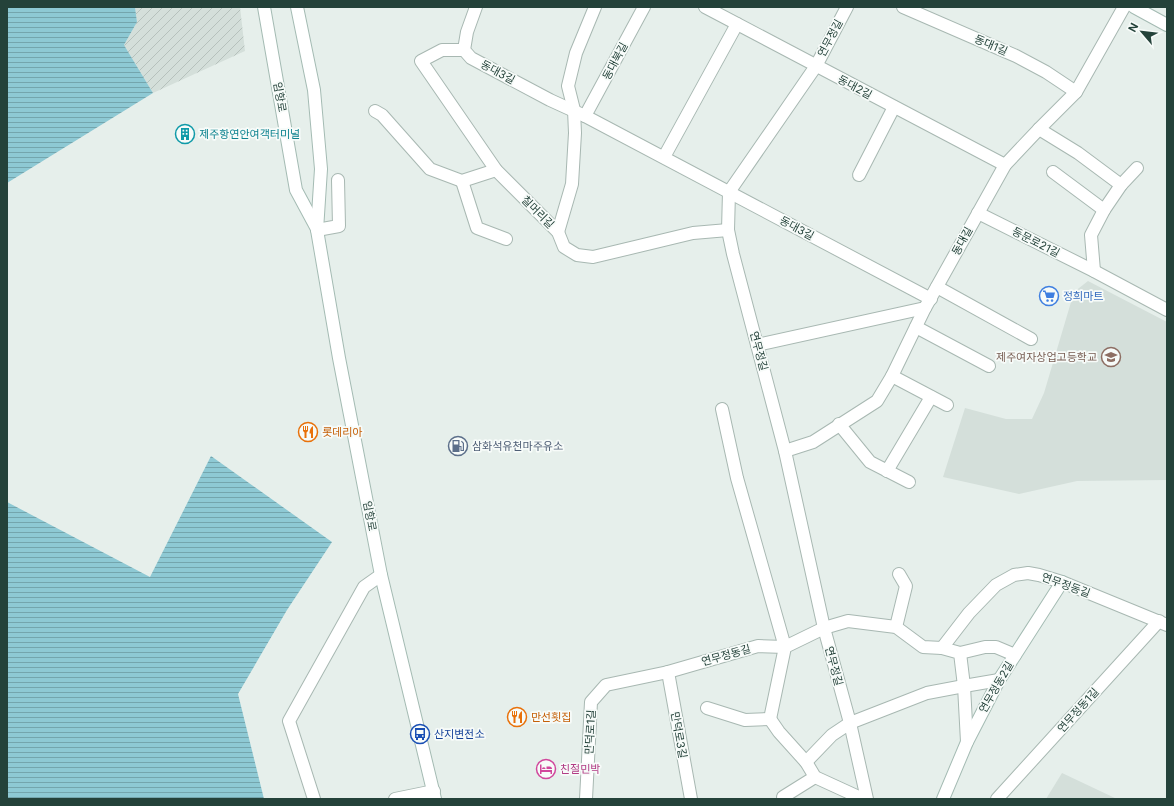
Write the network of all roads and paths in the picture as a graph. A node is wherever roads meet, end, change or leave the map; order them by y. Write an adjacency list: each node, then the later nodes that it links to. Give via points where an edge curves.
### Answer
1 (264, 7): 33 (street, 임항로, via 296,190)
2 (297, 7): 33 (street, 임항로, via 314,90 321,169)
3 (476, 7): 13 (street)
4 (595, 7): 17 (street, via 576,53 568,86)
5 (644, 7): 19 (street, 동대북길)
6 (705, 7): 11 (street, 동대2길)
7 (847, 7): 14 (street, 연무정길)
8 (903, 7): 15 (street, 동대1길, via 1016,56)
9 (1124, 7): 15 (street, 동대길)
10 (1134, 7): 12 (street)
11 (737, 24): 14 (street, 동대2길); 21 (street)
12 (1167, 25)
13 (464, 50): 17 (street, 동대3길, via 471,58); 24 (street, 칠머리길, via 442,50 421,62)
14 (816, 66): 16 (street, 동대2길); 30 (street, 연무정길)
15 (1076, 92): 20 (street, 동대길)
16 (894, 107): 22 (street, 동대2길); 26 (street)
17 (574, 110): 19 (street, 동대3길); 35 (street, via 572,184)
18 (375, 111): 28 (street, via 382,115 430,169)
19 (585, 116): 21 (street, 동대3길)
20 (1039, 129): 22 (street, 동대길); 29 (street, via 1078,153)
21 (664, 157): 30 (street, 동대3길)
22 (1005, 166): 32 (street, 동대길)
23 (1137, 168): 29 (street)
24 (496, 170): 28 (street); 35 (street, 칠머리길)
25 (1053, 172): 31 (street)
26 (859, 175)
27 (338, 180): 33 (street, via 339,226)
28 (462, 181): 36 (street, via 477,228)
29 (1121, 185): 31 (street)
30 (729, 192): 34 (street, 연무정길); 39 (street, 동대3길)
31 (1104, 210): 37 (street, via 1091,235)
32 (978, 212): 37 (street, 동문로21길); 38 (street, 동대길)
33 (317, 230): 54 (street, 임항로)
34 (728, 230): 35 (street, 칠머리길, via 693,233 593,257 577,255 564,247); 43 (street, 연무정길)
35 (558, 232)
36 (506, 239)
37 (1094, 271): 40 (street, 동문로21길)
38 (937, 287): 39 (street, 동대길); 42 (street)
39 (928, 303): 41 (street, 동대길); 43 (street)
40 (1167, 310)
41 (916, 326): 44 (street); 45 (street, 동대길)
42 (1031, 339)
43 (757, 346): 50 (street, 연무정길)
44 (989, 366)
45 (892, 376): 46 (street); 49 (street, 동대길, via 876,401)
46 (931, 397): 47 (street); 51 (street)
47 (947, 405)
48 (722, 409): 59 (street, via 737,478)
49 (839, 424): 50 (street, 동대길, via 813,442); 51 (street, via 870,462)
50 (785, 451): 58 (street, 연무정길)
51 (887, 471): 52 (street)
52 (909, 482)
53 (899, 574): 57 (street, via 906,586)
54 (381, 575): 72 (street, 임항로); 74 (street, via 364,587 290,721)
55 (1062, 582): 56 (street, 연무정동길); 60 (street, 연무정동길, via 1028,573 1014,575 996,585 969,613); 62 (street, 연무정동2길)
56 (1163, 623): 81 (street, 연무정동1길)
57 (896, 627): 58 (street, 연무정동길, via 848,621); 60 (street, 연무정동길, via 923,647)
58 (824, 628): 59 (street, 연무정동길); 68 (street, 연무정길)
59 (785, 647): 63 (street, 연무정동길, via 758,646); 67 (street)
60 (942, 648): 61 (street, 연무정동길)
61 (960, 653): 62 (street, via 996,647); 65 (street)
62 (1015, 655): 64 (street, 연무정동2길)
63 (668, 672): 76 (street, 만덕로1길, via 606,685 591,702); 77 (street, 만덕로3길)
64 (999, 680): 65 (street); 69 (street, 연무정동2길)
65 (964, 686): 68 (street, via 927,693); 69 (street)
66 (707, 708): 67 (street, via 745,720)
67 (770, 719): 70 (street)
68 (850, 723): 70 (street, via 832,735); 79 (street, 연무정길)
69 (966, 742): 80 (street, 연무정동2길)
70 (806, 762): 71 (street)
71 (815, 777): 73 (street); 78 (street)
72 (434, 795): 75 (street)
73 (783, 797)
74 (314, 799)
75 (395, 799)
76 (586, 799)
77 (691, 799)
78 (863, 799)
79 (867, 799)
80 (943, 799)
81 (997, 799)

